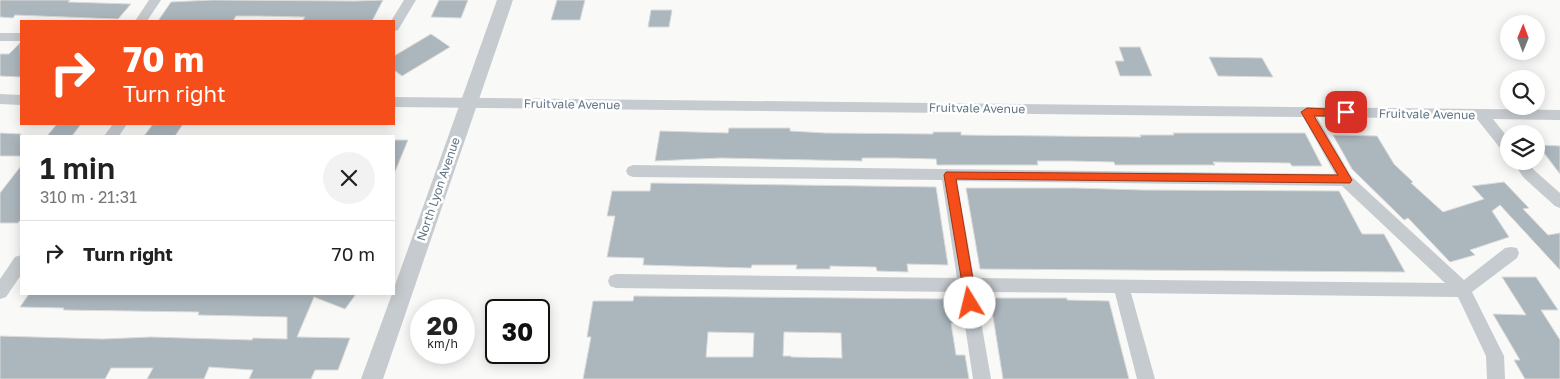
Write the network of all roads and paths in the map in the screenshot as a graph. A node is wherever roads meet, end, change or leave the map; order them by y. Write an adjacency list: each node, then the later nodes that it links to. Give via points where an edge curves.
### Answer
1 (155, 0): 4 (street)
2 (410, 0): 5 (street)
3 (505, 0): 11 (street, North Lyon Avenue)
4 (142, 20)
5 (395, 25)
6 (0, 37): 7 (street)
7 (20, 38)
8 (0, 99): 9 (street)
9 (20, 100)
10 (395, 102): 11 (street, Fruitvale Avenue)
11 (469, 103): 12 (street, Fruitvale Avenue); 28 (street, North Lyon Avenue)
12 (1307, 112): 13 (street, Fruitvale Avenue); 19 (street)
13 (1482, 115): 14 (street, Fruitvale Avenue); 15 (street)
14 (1560, 115)
15 (1500, 138)
16 (1526, 170): 20 (street)
17 (633, 172): 18 (street)
18 (950, 175): 19 (street); 24 (street)
19 (1346, 180): 26 (street)
20 (1560, 202)
21 (1511, 253): 26 (street)
22 (20, 263): 27 (street)
23 (616, 280): 24 (street)
24 (967, 284): 25 (street); 29 (street)
25 (1121, 286): 26 (street); 30 (street)
26 (1463, 290): 31 (street, via 1496,356)
27 (0, 292)
28 (372, 379)
29 (982, 379)
30 (1146, 379)
31 (1496, 379)

